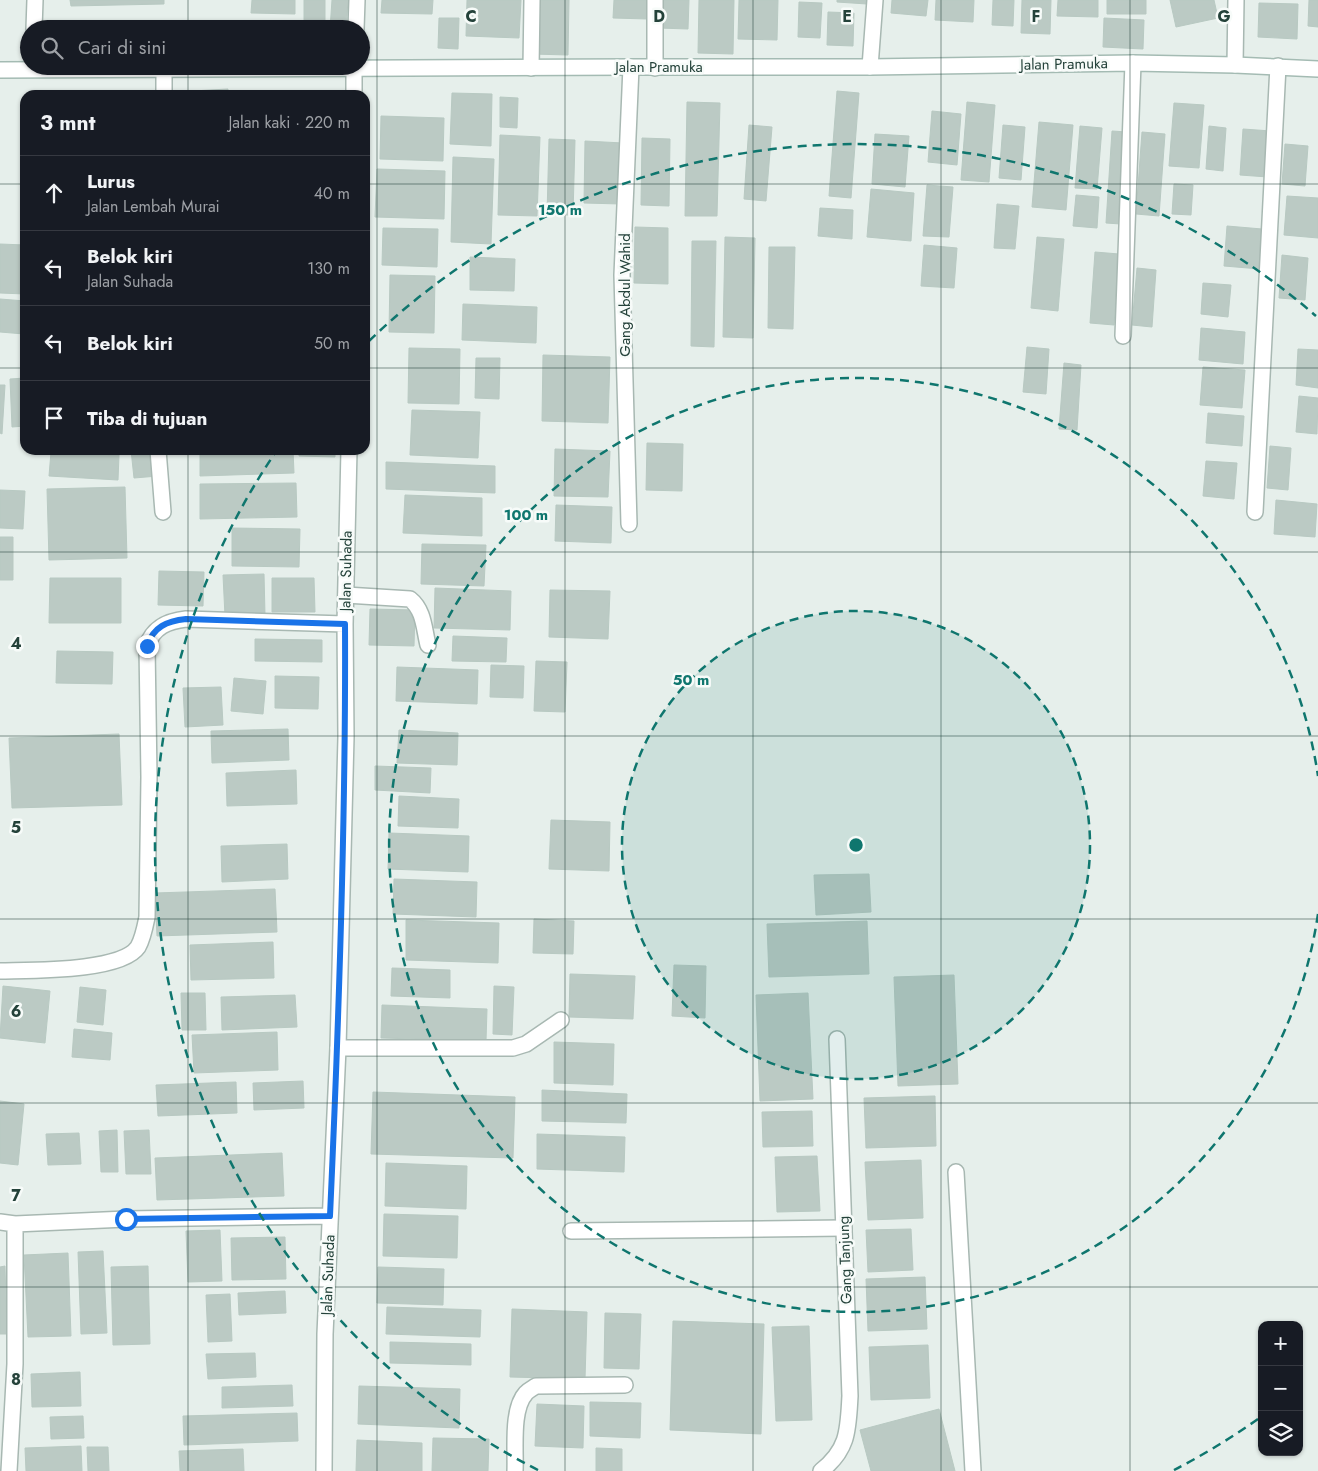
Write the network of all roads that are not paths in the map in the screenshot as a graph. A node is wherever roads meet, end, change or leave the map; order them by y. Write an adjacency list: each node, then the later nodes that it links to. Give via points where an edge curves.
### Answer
1 (35, 0): 7 (street)
2 (357, 0): 8 (street)
3 (532, 0): 15 (street)
4 (656, 0): 16 (street)
5 (875, 0): 13 (street)
6 (1236, 0): 10 (street)
7 (34, 20)
8 (356, 20)
9 (1133, 63): 10 (street, Jalan Pramuka); 13 (street, Jalan Pramuka); 24 (street)
10 (1235, 65): 11 (street, Jalan Pramuka)
11 (1278, 66): 18 (street, Jalan Pramuka); 28 (street)
12 (631, 67): 15 (street, Jalan Pramuka); 16 (street, Jalan Pramuka); 29 (street, Gang Abdul Wahid, via 622,275)
13 (870, 67): 16 (street, Jalan Pramuka)
14 (370, 68): 15 (street, Jalan Pramuka)
15 (531, 68)
16 (656, 68)
17 (20, 69): 19 (street, Jalan Pramuka)
18 (1318, 69)
19 (0, 70)
20 (164, 75): 22 (street)
21 (354, 75): 23 (street)
22 (164, 90)
23 (354, 90)
24 (1123, 336)
25 (158, 455): 27 (street)
26 (349, 455): 30 (street, Jalan Suhada)
27 (162, 512)
28 (1255, 512)
29 (629, 524)
30 (346, 595): 31 (street, Jalan Suhada); 32 (street, via 410,599 420,610)
31 (345, 624): 33 (street, via 186,619 173,620 150,635 147,646 147,917 138,947 119,960 89,966); 36 (street, Jalan Suhada, via 346,737)
32 (428, 645)
33 (0, 971)
34 (561, 1020): 36 (street, via 526,1044 514,1048)
35 (838, 1039): 40 (street, Gang Tanjung)
36 (338, 1048): 38 (street, Jalan Suhada)
37 (956, 1172): 47 (street)
38 (330, 1216): 39 (street); 44 (street, Jalan Suhada)
39 (8, 1223): 43 (street, via 15,1364)
40 (844, 1228): 41 (street); 46 (street, Gang Tanjung, via 850,1396 848,1422 846,1440)
41 (571, 1231)
42 (625, 1385): 45 (street, via 536,1386 521,1402 516,1418)
43 (9, 1471)
44 (324, 1471)
45 (515, 1471)
46 (822, 1471)
47 (972, 1471)

